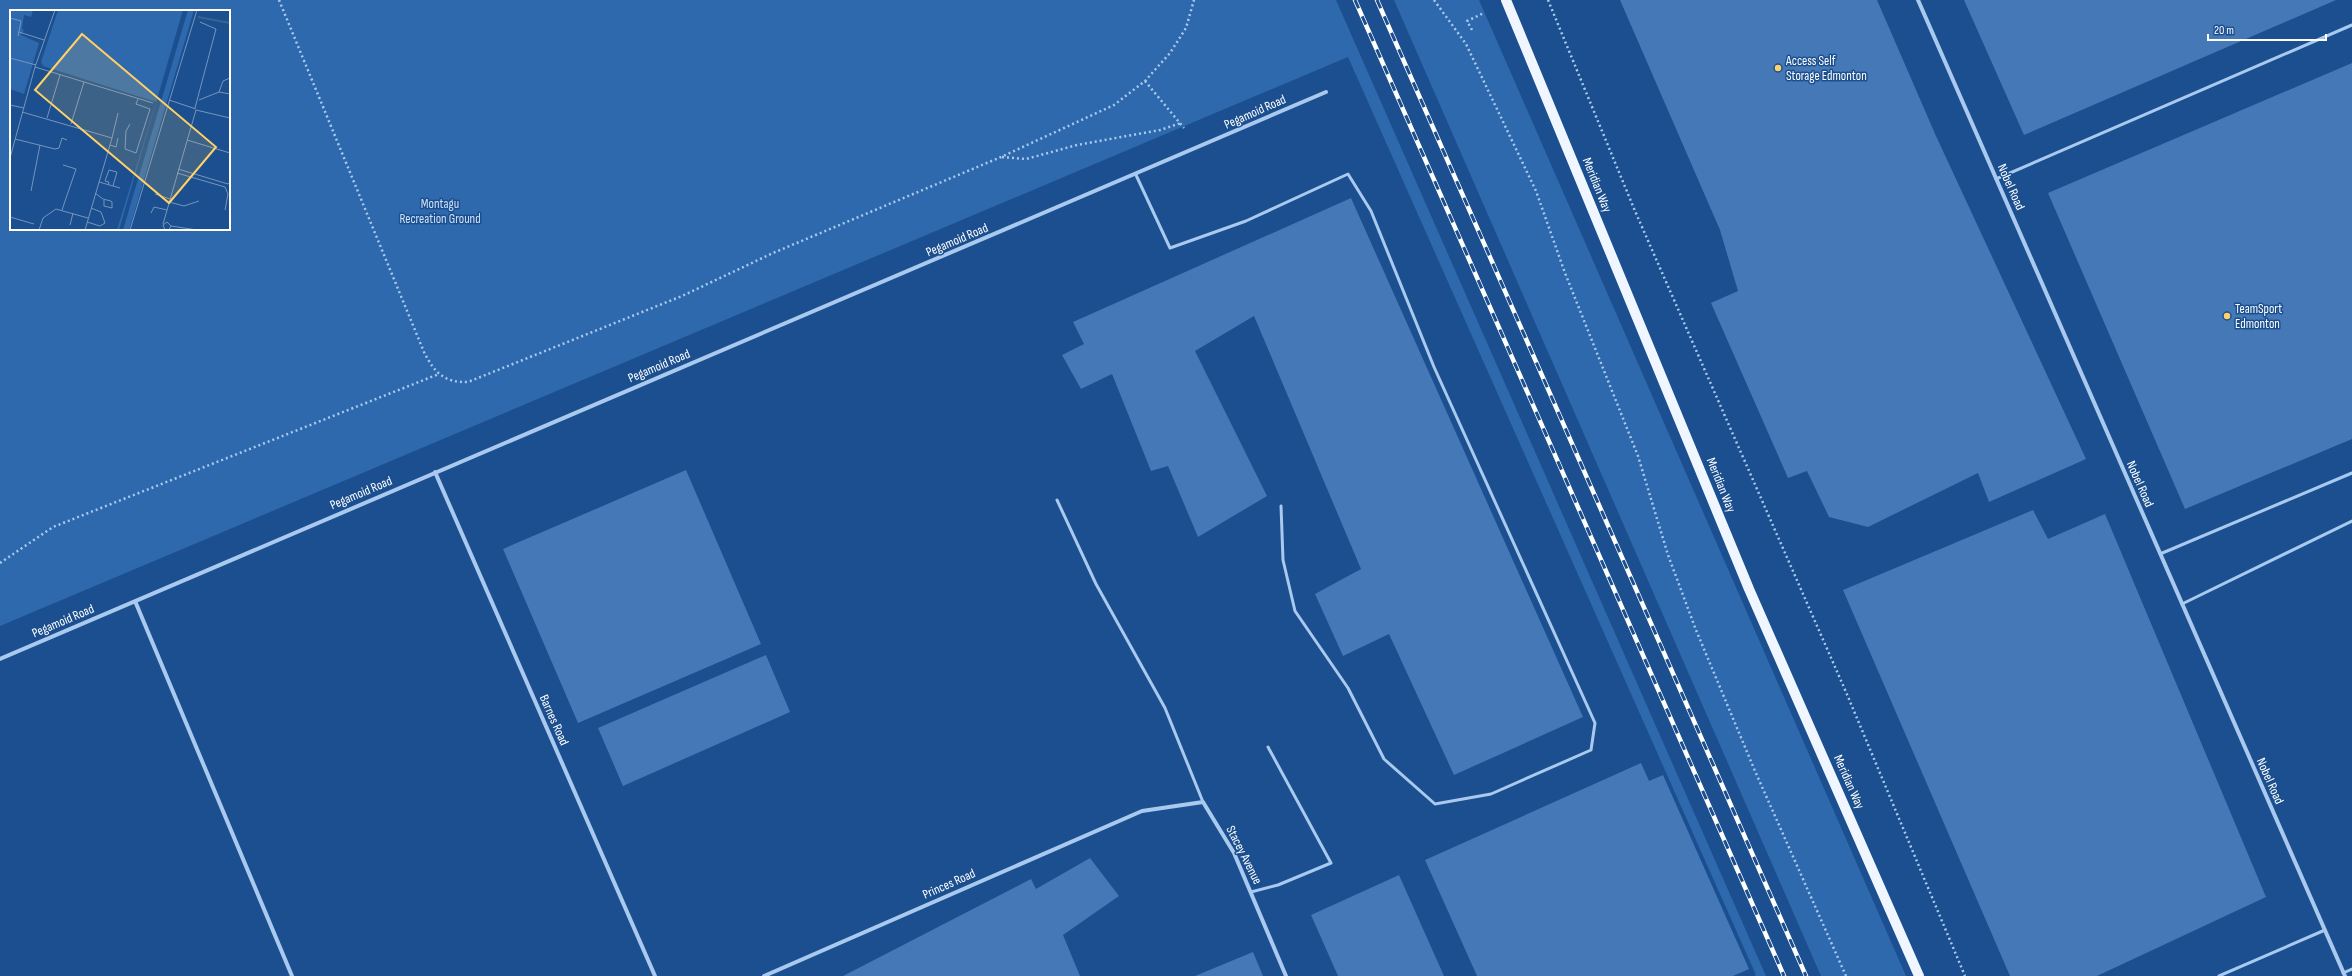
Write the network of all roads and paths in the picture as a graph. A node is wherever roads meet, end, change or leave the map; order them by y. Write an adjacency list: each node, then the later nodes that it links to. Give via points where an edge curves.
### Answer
1 (279, 0): 15 (path, via 424,352 430,366)
2 (1194, 0): 10 (path, via 1186,28 1170,53)
3 (1434, 0): 36 (path, via 1466,44 1536,191 1565,273 1638,456 1668,555 1696,630)
4 (1506, 0): 37 (main road, Meridian Way, via 1749,588)
5 (1548, 0): 38 (path, via 1635,211 1846,692)
6 (1918, 0): 14 (street, Nobel Road)
7 (1480, 15): 9 (path, via 1467,20)
8 (2352, 25): 14 (lane)
9 (1472, 30)
10 (1145, 81): 12 (path, via 1114,105); 12 (path, via 1182,123 1160,130 1077,145 1026,159)
11 (1326, 92): 13 (street, Pegamoid Road)
12 (1002, 157): 15 (path, via 773,253 682,296 468,382 455,383)
13 (1136, 175): 16 (street, Pegamoid Road); 19 (lane, via 1170,248 1246,221 1348,174 1371,211 1434,367 1595,723 1591,750 1491,794 1435,804 1384,759 1348,688 1295,611 1283,560)
14 (1996, 179): 21 (street, Nobel Road)
15 (439, 374): 22 (path, via 53,527)
16 (435, 472): 23 (street, Pegamoid Road); 33 (street, Barnes Road)
17 (2352, 473): 21 (lane)
18 (1056, 500): 27 (lane, via 1096,584 1165,708)
19 (1281, 506)
20 (2352, 521): 24 (lane)
21 (2160, 554): 24 (street, Nobel Road)
22 (0, 563)
23 (135, 601): 25 (street, Pegamoid Road); 32 (street)
24 (2182, 604): 29 (street, Nobel Road)
25 (0, 659)
26 (1268, 747): 28 (lane, via 1331,863 1278,885)
27 (1203, 802): 28 (street, Stacey Avenue, via 1234,852); 34 (street, Princes Road, via 1142,811)
28 (1251, 892): 35 (street, Stacey Avenue)
29 (2325, 930): 31 (street, Nobel Road); 39 (lane)
30 (2352, 969): 31 (lane)
31 (2344, 974)
32 (292, 976)
33 (655, 976)
34 (764, 976)
35 (1286, 976)
36 (1846, 976)
37 (1919, 976)
38 (1965, 976)
39 (2219, 976)

